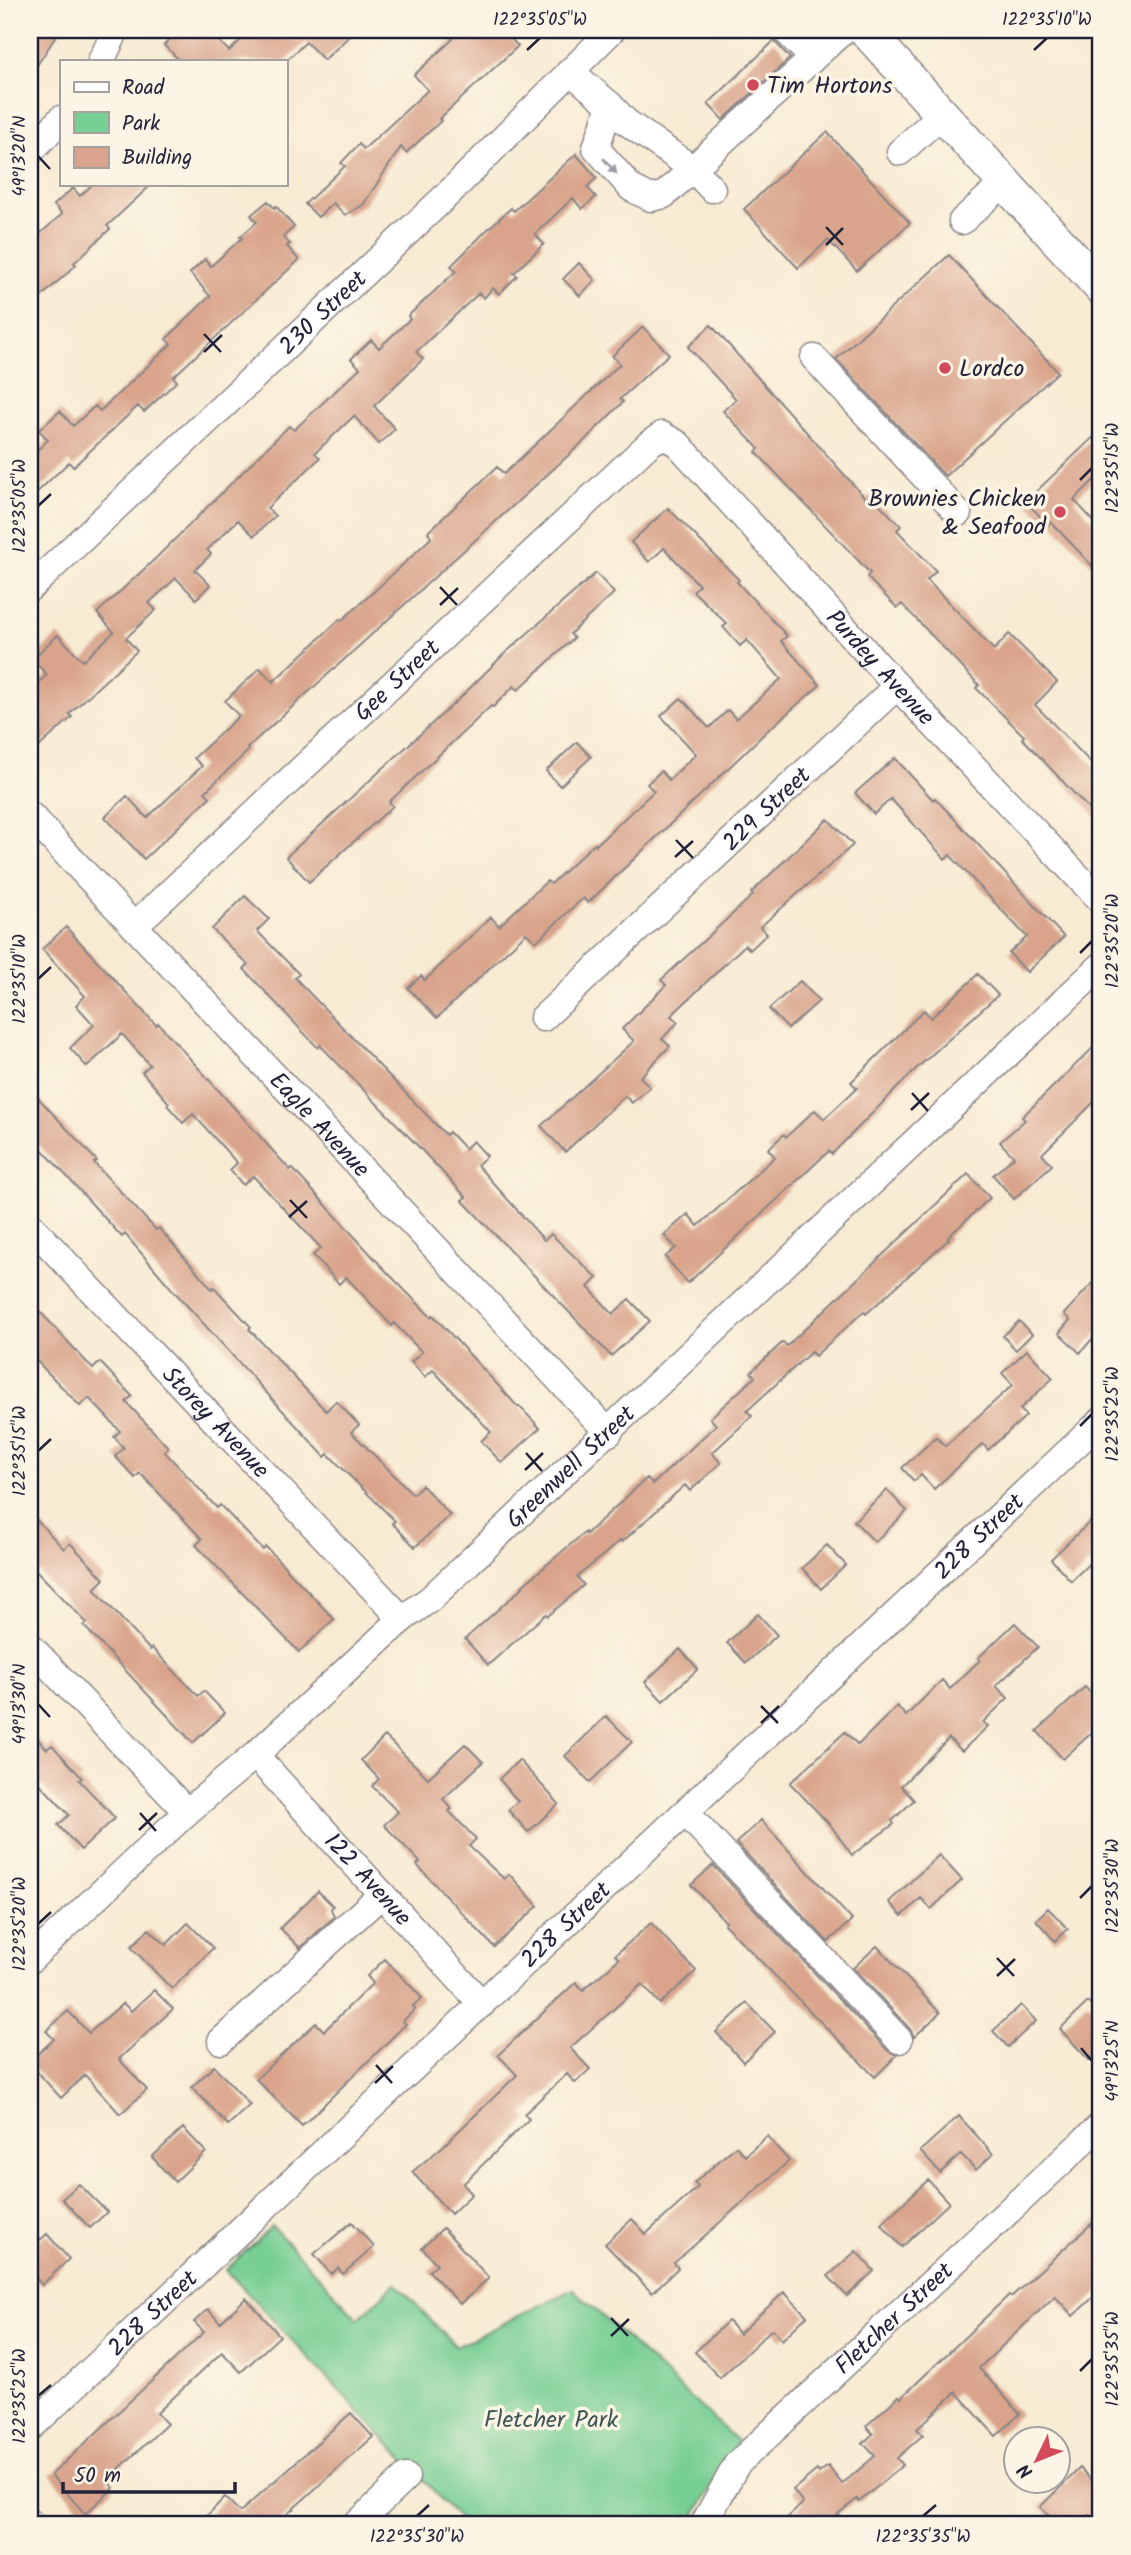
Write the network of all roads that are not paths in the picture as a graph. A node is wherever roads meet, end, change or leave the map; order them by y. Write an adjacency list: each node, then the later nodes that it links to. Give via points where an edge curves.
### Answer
1 (116, 30): 6 (street)
2 (785, 30): 7 (street)
3 (844, 30): 7 (street)
4 (865, 30): 10 (main road)
5 (603, 33): 8 (street, 230 Street)
6 (101, 60)
7 (810, 61): 14 (street)
8 (570, 71): 9 (street); 22 (street, 230 Street, via 429,212)
9 (610, 105): 14 (street, via 625,121); 14 (street, one-way to 14, via 596,148 631,188 651,198 664,195)
10 (942, 114): 13 (street); 15 (main road)
11 (60, 120): 12 (street)
12 (30, 152)
13 (900, 152)
14 (693, 169): 16 (street)
15 (1004, 182): 17 (street); 18 (main road)
16 (712, 189)
17 (962, 221)
18 (1101, 288)
19 (814, 358): 21 (street)
20 (662, 435): 23 (street, Purdey Avenue, via 678,444); 26 (street, Gee Street)
21 (958, 513)
22 (30, 588)
23 (897, 686): 25 (street, Purdey Avenue); 28 (street, 229 Street)
24 (30, 815): 26 (street, Eagle Avenue)
25 (1101, 901)
26 (134, 926): 31 (street, Eagle Avenue)
27 (1101, 966): 31 (street, Greenwell Street)
28 (542, 1018)
29 (30, 1225): 32 (street, Storey Avenue)
30 (1101, 1421): 36 (street, 228 Street)
31 (609, 1433): 32 (street, Greenwell Street, via 430,1599)
32 (402, 1619): 34 (street, Greenwell Street)
33 (30, 1646): 35 (street)
34 (255, 1755): 35 (street, Greenwell Street); 37 (street, 122 Avenue)
35 (187, 1812): 38 (street, Greenwell Street)
36 (685, 1812): 39 (street, 228 Street); 40 (street)
37 (382, 1894): 39 (street, 122 Avenue); 41 (street)
38 (30, 1960)
39 (482, 2004): 43 (street, 228 Street)
40 (900, 2039)
41 (221, 2041)
42 (1101, 2124): 46 (street, Fletcher Street, via 737,2464)
43 (30, 2428)
44 (406, 2477): 45 (street)
45 (356, 2525)
46 (703, 2525)

